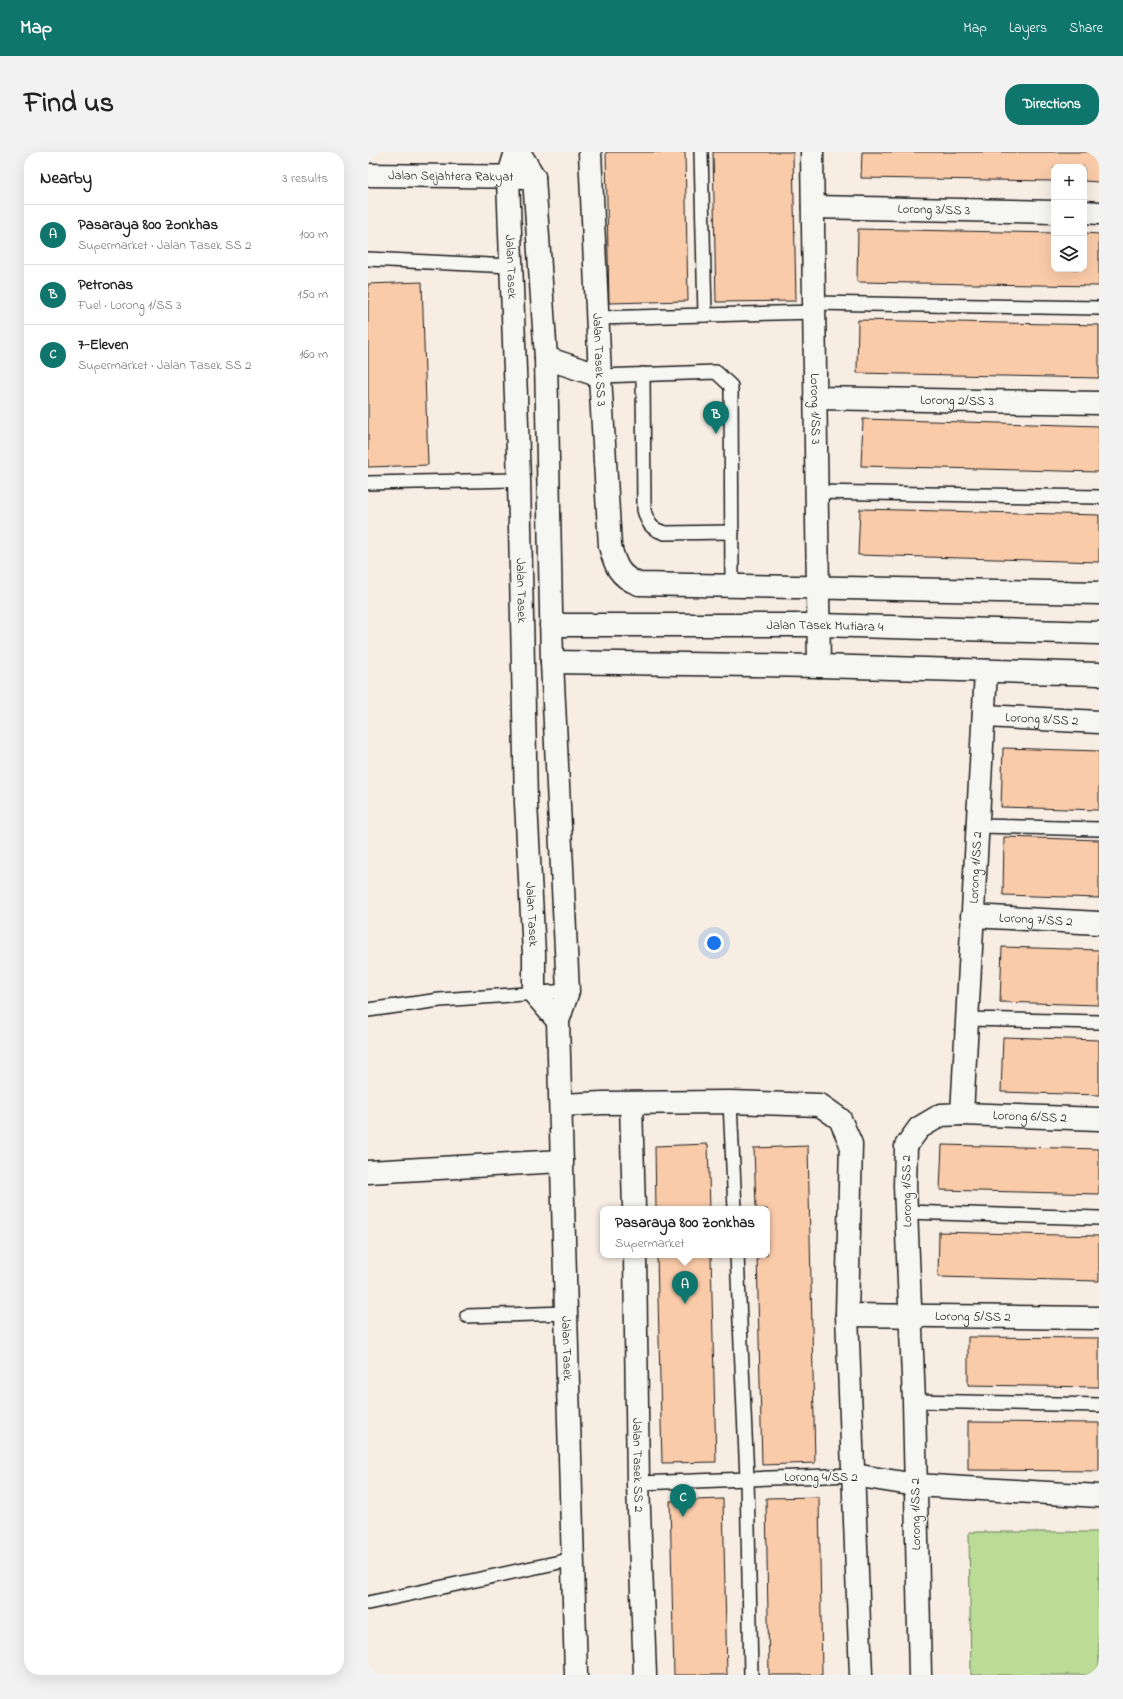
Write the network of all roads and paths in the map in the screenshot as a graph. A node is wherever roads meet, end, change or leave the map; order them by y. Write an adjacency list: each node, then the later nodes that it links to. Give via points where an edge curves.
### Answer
1 (516, 152): 8 (street, Jalan Tasek)
2 (519, 152): 7 (street, Jalan Tasek)
3 (590, 152): 18 (street, Jalan Tasek SS 3)
4 (701, 152): 17 (lane)
5 (812, 152): 9 (street, Lorong 1/SS 3)
6 (368, 175): 8 (street, Jalan Sejahtera Rakyat)
7 (534, 177): 8 (street, Jalan Sejahtera Rakyat); 19 (street, Jalan Tasek)
8 (508, 178): 14 (street, Jalan Tasek)
9 (813, 208): 10 (street, Lorong 3/SS 3); 15 (street, Lorong 1/SS 3)
10 (1051, 212)
11 (1087, 212): 12 (street)
12 (1099, 213)
13 (368, 259): 14 (lane)
14 (510, 266): 24 (street, Jalan Tasek)
15 (814, 308): 16 (lane); 17 (lane); 22 (street, Lorong 1/SS 3)
16 (1099, 308)
17 (705, 315): 18 (lane)
18 (597, 318): 21 (street, Jalan Tasek SS 3)
19 (546, 358): 21 (street); 33 (street, Jalan Tasek)
20 (643, 374): 21 (lane); 28 (lane, via 644,510 648,524 656,531 665,533); 28 (lane, via 716,372 731,386)
21 (600, 376): 29 (street, Jalan Tasek SS 3, via 610,546 622,576 639,584)
22 (815, 398): 23 (street, Lorong 2/SS 3); 26 (street, Lorong 1/SS 3)
23 (1099, 403)
24 (519, 480): 25 (lane); 32 (street, Jalan Tasek)
25 (368, 483)
26 (816, 492): 27 (lane); 30 (street, Lorong 1/SS 3)
27 (1099, 497)
28 (732, 532): 29 (lane)
29 (732, 586): 30 (street)
30 (818, 588): 31 (street); 34 (street, Lorong 1/SS 3)
31 (1099, 593)
32 (520, 610): 36 (street, via 529,631); 40 (street, Jalan Tasek)
33 (551, 625): 34 (street, Jalan Tasek Mutiara 4); 36 (street, Jalan Tasek)
34 (819, 625): 35 (street, Jalan Tasek Mutiara 4); 37 (street, Lorong 1/SS 3)
35 (1099, 633)
36 (546, 655): 37 (street); 40 (street); 47 (street, Jalan Tasek)
37 (819, 666): 38 (street)
38 (986, 671): 39 (street); 41 (street, Lorong 1/SS 2)
39 (1099, 674)
40 (524, 712): 48 (street, Jalan Tasek)
41 (985, 716): 42 (street, Lorong 8/SS 2); 43 (street, Lorong 1/SS 2)
42 (1099, 722)
43 (978, 826): 44 (lane); 45 (street, Lorong 1/SS 2)
44 (1099, 829)
45 (972, 916): 46 (street, Lorong 7/SS 2); 50 (street, Lorong 1/SS 2)
46 (1099, 923)
47 (568, 991): 48 (lane); 51 (street, Jalan Tasek)
48 (534, 993): 49 (lane, via 440,1000); 51 (street)
49 (368, 1010)
50 (967, 1019): 52 (lane); 56 (street, Lorong 1/SS 2)
51 (558, 1021): 55 (street, Jalan Tasek)
52 (1099, 1022)
53 (730, 1102): 54 (street); 61 (lane); 67 (street, via 820,1105 840,1120 851,1144)
54 (632, 1104): 55 (street); 60 (street)
55 (561, 1105): 58 (street, Jalan Tasek)
56 (962, 1114): 57 (street, Lorong 6/SS 2); 62 (street, Lorong 1/SS 2, via 941,1115 919,1128 906,1146)
57 (1099, 1119)
58 (562, 1161): 59 (street); 66 (street, Jalan Tasek)
59 (368, 1172)
60 (634, 1206)
61 (735, 1206)
62 (906, 1212): 63 (lane); 68 (street, Lorong 1/SS 2)
63 (1099, 1218)
64 (635, 1258): 75 (street, Jalan Tasek SS 2)
65 (737, 1258): 74 (lane)
66 (567, 1313): 69 (lane); 78 (street, Jalan Tasek)
67 (848, 1314): 68 (street, Lorong 5/SS 2); 73 (street)
68 (911, 1314): 70 (street, Lorong 5/SS 2); 71 (street, Lorong 1/SS 2)
69 (467, 1316)
70 (1099, 1318)
71 (914, 1401): 72 (lane); 76 (street, Lorong 1/SS 2)
72 (1099, 1405)
73 (854, 1475): 74 (lane, Lorong 4/SS 2); 76 (street, Lorong 4/SS 2); 83 (street)
74 (747, 1478): 75 (lane, Lorong 4/SS 2); 82 (lane)
75 (638, 1483): 81 (street, Jalan Tasek SS 2)
76 (916, 1485): 77 (street, Lorong 4/SS 2); 84 (street, Lorong 1/SS 2)
77 (1099, 1496)
78 (574, 1560): 79 (lane); 80 (street, Jalan Tasek)
79 (368, 1603)
80 (576, 1675)
81 (644, 1675)
82 (751, 1675)
83 (861, 1675)
84 (920, 1675)

